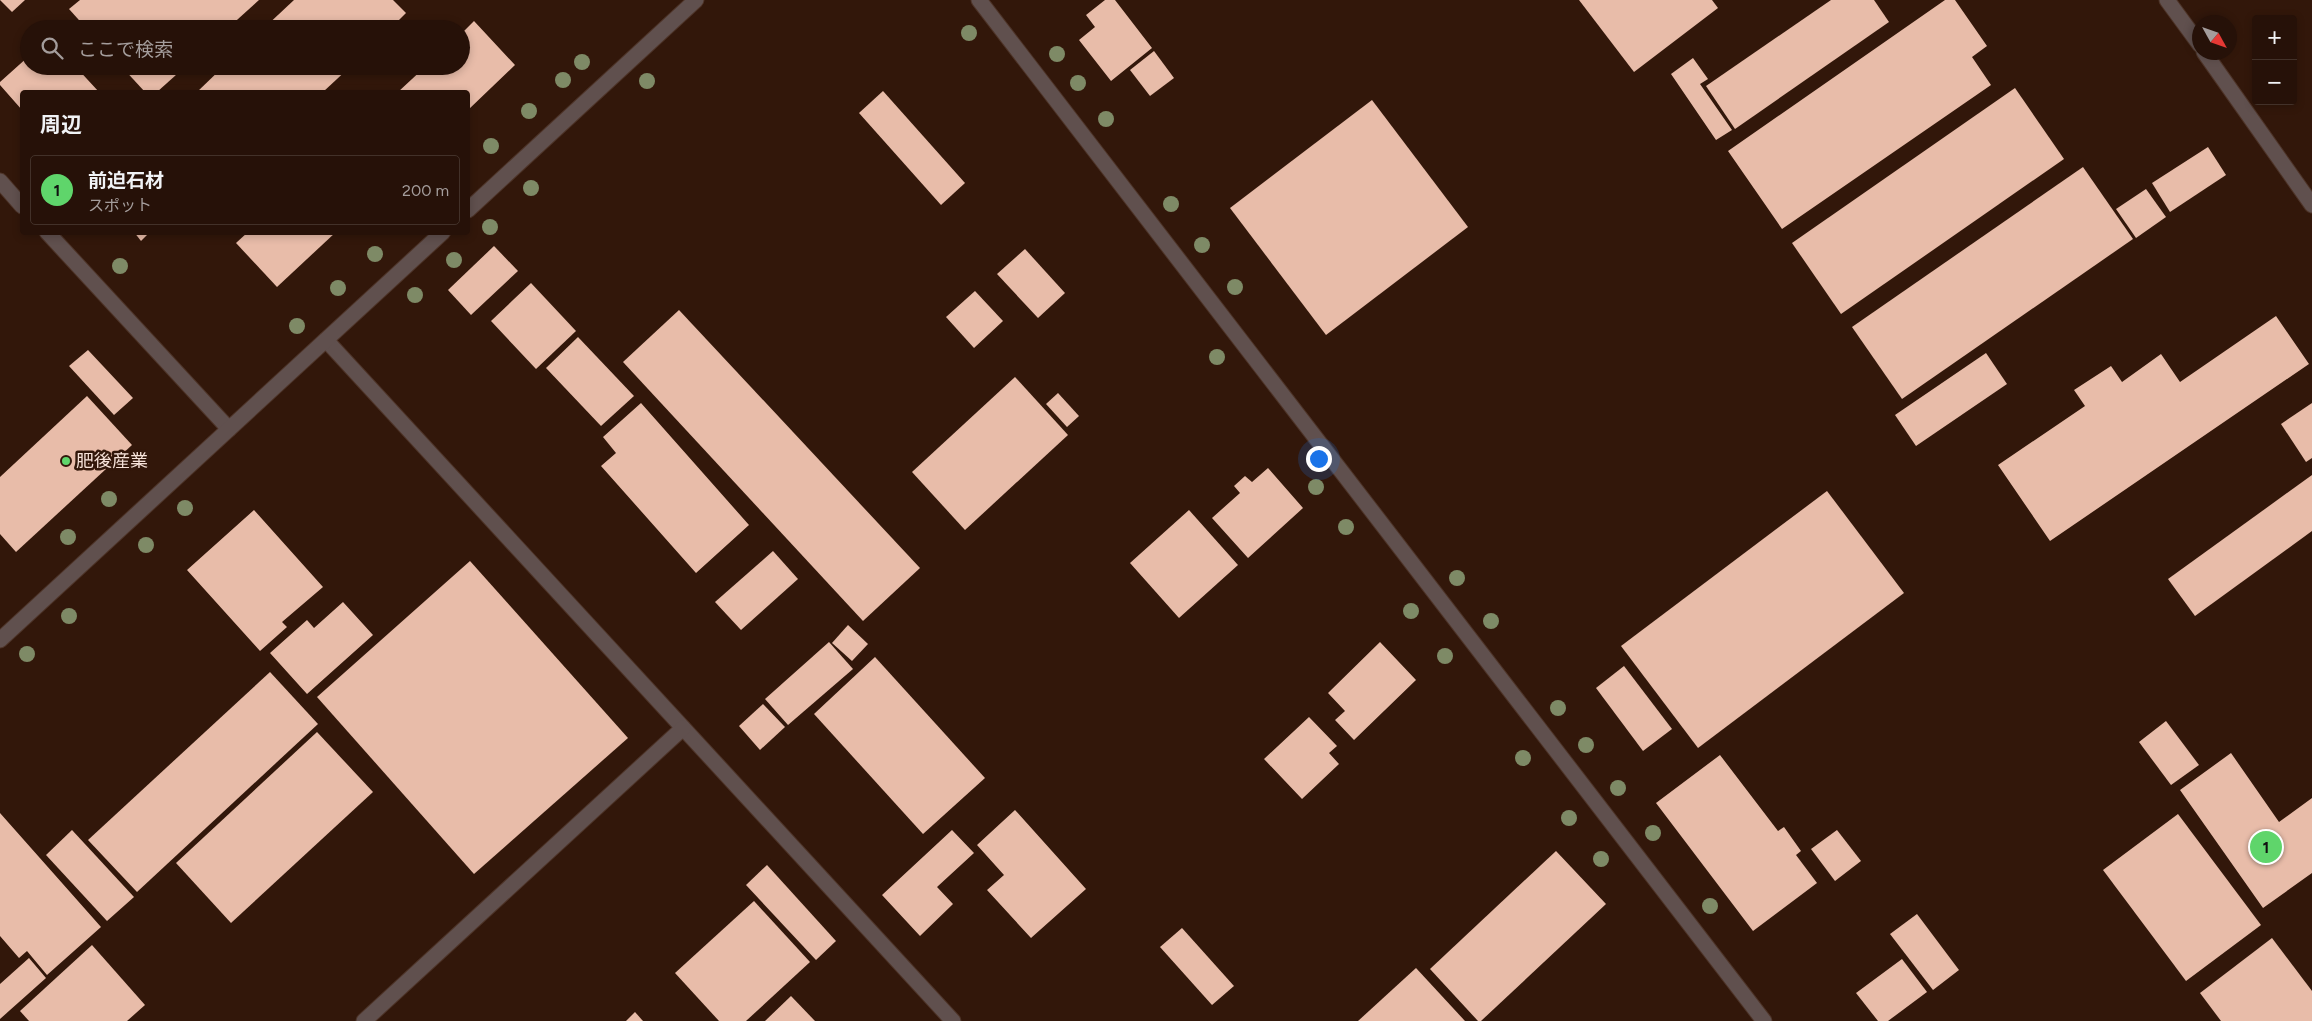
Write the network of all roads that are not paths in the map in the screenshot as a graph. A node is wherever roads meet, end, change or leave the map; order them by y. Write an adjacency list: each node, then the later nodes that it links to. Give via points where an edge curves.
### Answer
1 (696, 0): 9 (street)
2 (979, 0): 18 (street)
3 (2167, 0): 4 (street)
4 (2192, 35)
5 (2210, 60): 8 (street)
6 (0, 181): 7 (street)
7 (20, 204)
8 (2312, 205)
9 (470, 208)
10 (50, 235): 13 (street)
11 (440, 235): 12 (street)
12 (326, 340): 13 (street); 15 (street)
13 (229, 429): 14 (street)
14 (0, 640)
15 (683, 728): 16 (street); 17 (street)
16 (364, 1021)
17 (953, 1021)
18 (1764, 1021)

